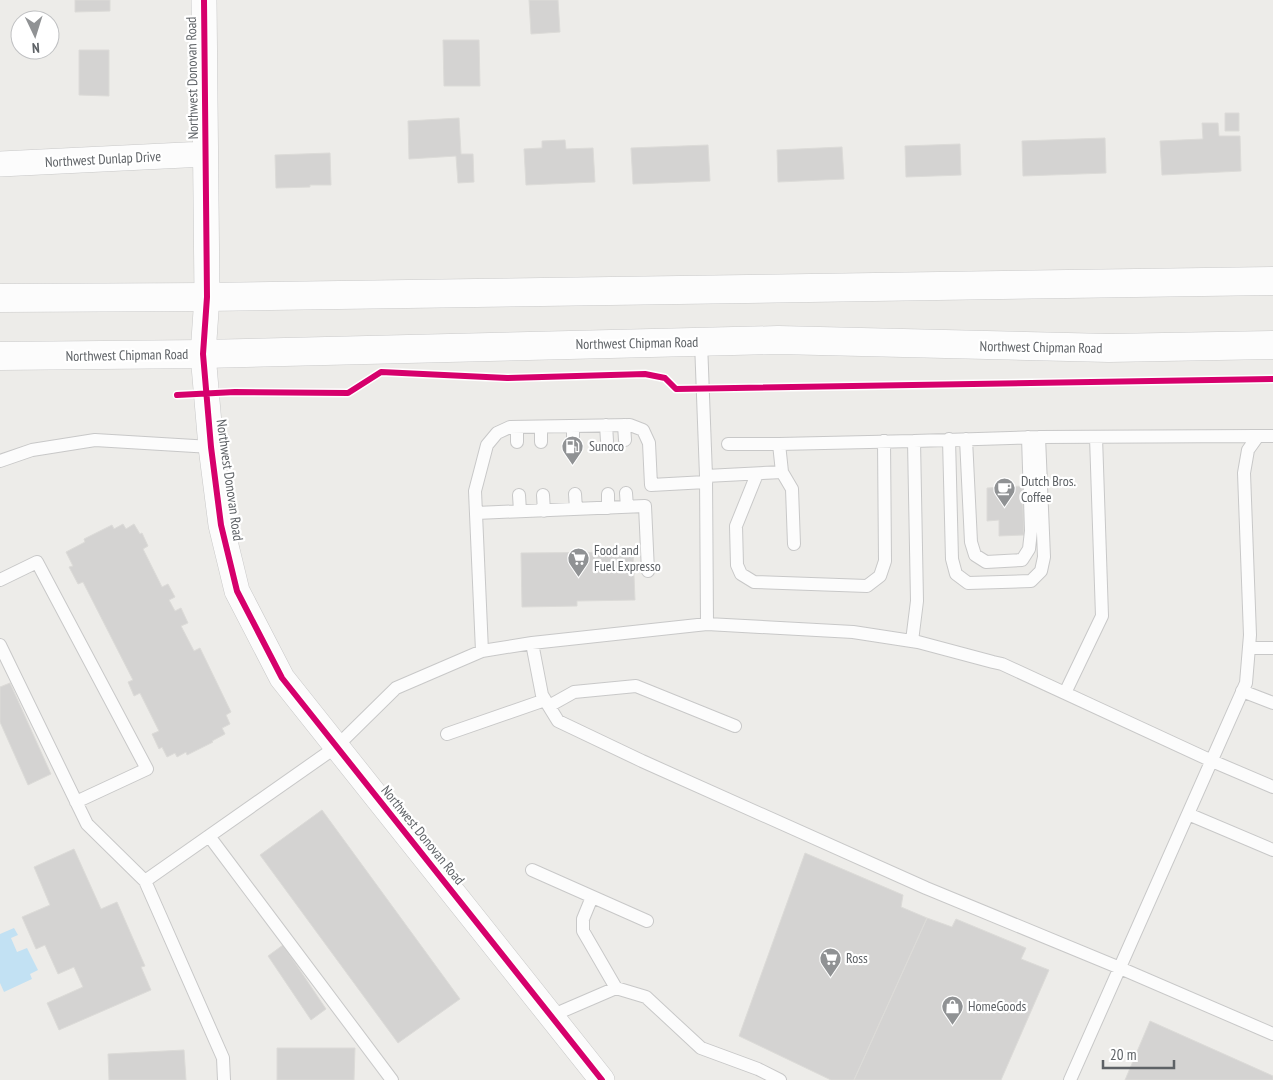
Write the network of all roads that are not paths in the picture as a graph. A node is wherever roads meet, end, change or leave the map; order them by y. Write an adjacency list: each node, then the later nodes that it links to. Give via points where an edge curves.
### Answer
1 (204, 0): 2 (street, Northwest Donovan Road)
2 (205, 154): 3 (street, Northwest Dunlap Drive); 5 (street, Northwest Donovan Road)
3 (0, 164)
4 (1273, 281): 5 (main road)
5 (207, 297): 6 (main road); 9 (street, Northwest Donovan Road)
6 (0, 298)
7 (701, 342): 8 (main road, Northwest Chipman Road, via 788,340 1109,348); 9 (main road, Northwest Chipman Road); 35 (lane)
8 (1273, 345)
9 (202, 354): 10 (main road, Northwest Chipman Road); 31 (street, Northwest Donovan Road)
10 (0, 356)
11 (606, 425): 12 (lane); 13 (lane); 24 (lane)
12 (624, 425): 22 (lane); 36 (lane, via 643,430 648,443)
13 (573, 426): 15 (lane); 23 (lane)
14 (516, 427): 15 (lane); 27 (lane); 48 (lane, via 497,433 487,445 475,491)
15 (540, 427): 28 (lane)
16 (1258, 436): 17 (lane); 19 (lane); 56 (lane, via 1248,450 1244,473)
17 (1273, 436)
18 (1034, 437): 19 (lane); 20 (lane, via 1044,557 1041,571 1031,580 968,583 956,574 952,559); 21 (lane); 21 (lane, via 1029,549 1022,560 986,562 975,555 971,542)
19 (1096, 437): 60 (lane, via 1102,616)
20 (949, 439): 21 (lane); 26 (lane)
21 (966, 439)
22 (624, 440)
23 (573, 441)
24 (606, 441)
25 (884, 441): 26 (lane); 30 (lane); 34 (lane, via 885,561 880,576 868,586 754,582 741,574 737,565 736,526)
26 (914, 441): 53 (lane, via 917,601)
27 (517, 442)
28 (541, 442)
29 (728, 444): 30 (lane)
30 (780, 444): 33 (lane)
31 (210, 447): 32 (lane, via 95,440 32,450); 65 (street, Northwest Donovan Road, via 221,525 237,591 282,678)
32 (0, 461)
33 (782, 472): 34 (lane); 49 (lane, via 792,489)
34 (757, 474): 35 (lane)
35 (706, 480): 36 (lane); 52 (lane)
36 (651, 485): 42 (lane)
37 (626, 493): 43 (lane)
38 (575, 494): 45 (lane)
39 (608, 494): 44 (lane)
40 (519, 495): 47 (lane)
41 (543, 495): 46 (lane)
42 (645, 506): 43 (lane); 50 (lane)
43 (627, 507): 44 (lane)
44 (608, 508): 45 (lane)
45 (576, 509): 46 (lane)
46 (544, 511): 47 (lane)
47 (520, 512): 48 (lane)
48 (476, 513): 58 (lane)
49 (794, 544)
50 (648, 571)
51 (0, 580): 68 (lane, via 37,562 148,769)
52 (707, 624): 53 (lane, via 853,632); 54 (lane)
53 (912, 641): 60 (lane, via 1002,664)
54 (532, 643): 58 (lane); 61 (lane, via 542,695)
55 (0, 645): 68 (lane)
56 (1248, 648): 57 (lane); 59 (lane, via 1246,684)
57 (1273, 648)
58 (482, 651): 65 (lane, via 396,688)
59 (1242, 691): 62 (lane); 66 (lane)
60 (1065, 693): 66 (lane)
61 (547, 703): 63 (lane, via 574,692 636,686); 64 (lane); 76 (lane, via 558,721 642,761 926,888)
62 (1273, 703)
63 (735, 726)
64 (447, 734)
65 (336, 747): 70 (lane); 78 (street, Northwest Donovan Road)
66 (1212, 761): 67 (lane); 69 (lane)
67 (1273, 787)
68 (76, 802): 73 (lane, via 87,824)
69 (1188, 814): 71 (lane); 76 (lane)
70 (209, 836): 73 (lane); 81 (lane)
71 (1273, 850)
72 (532, 870): 74 (lane)
73 (145, 881): 80 (lane, via 223,1058)
74 (592, 897): 75 (lane); 77 (lane, via 583,918 583,930)
75 (647, 921)
76 (1120, 968): 79 (lane); 84 (lane)
77 (616, 988): 78 (lane); 83 (lane, via 646,997 701,1048)
78 (551, 1016): 82 (street, Northwest Donovan Road)
79 (1273, 1034)
80 (224, 1080)
81 (392, 1080)
82 (602, 1080)
83 (780, 1080)
84 (1070, 1080)

